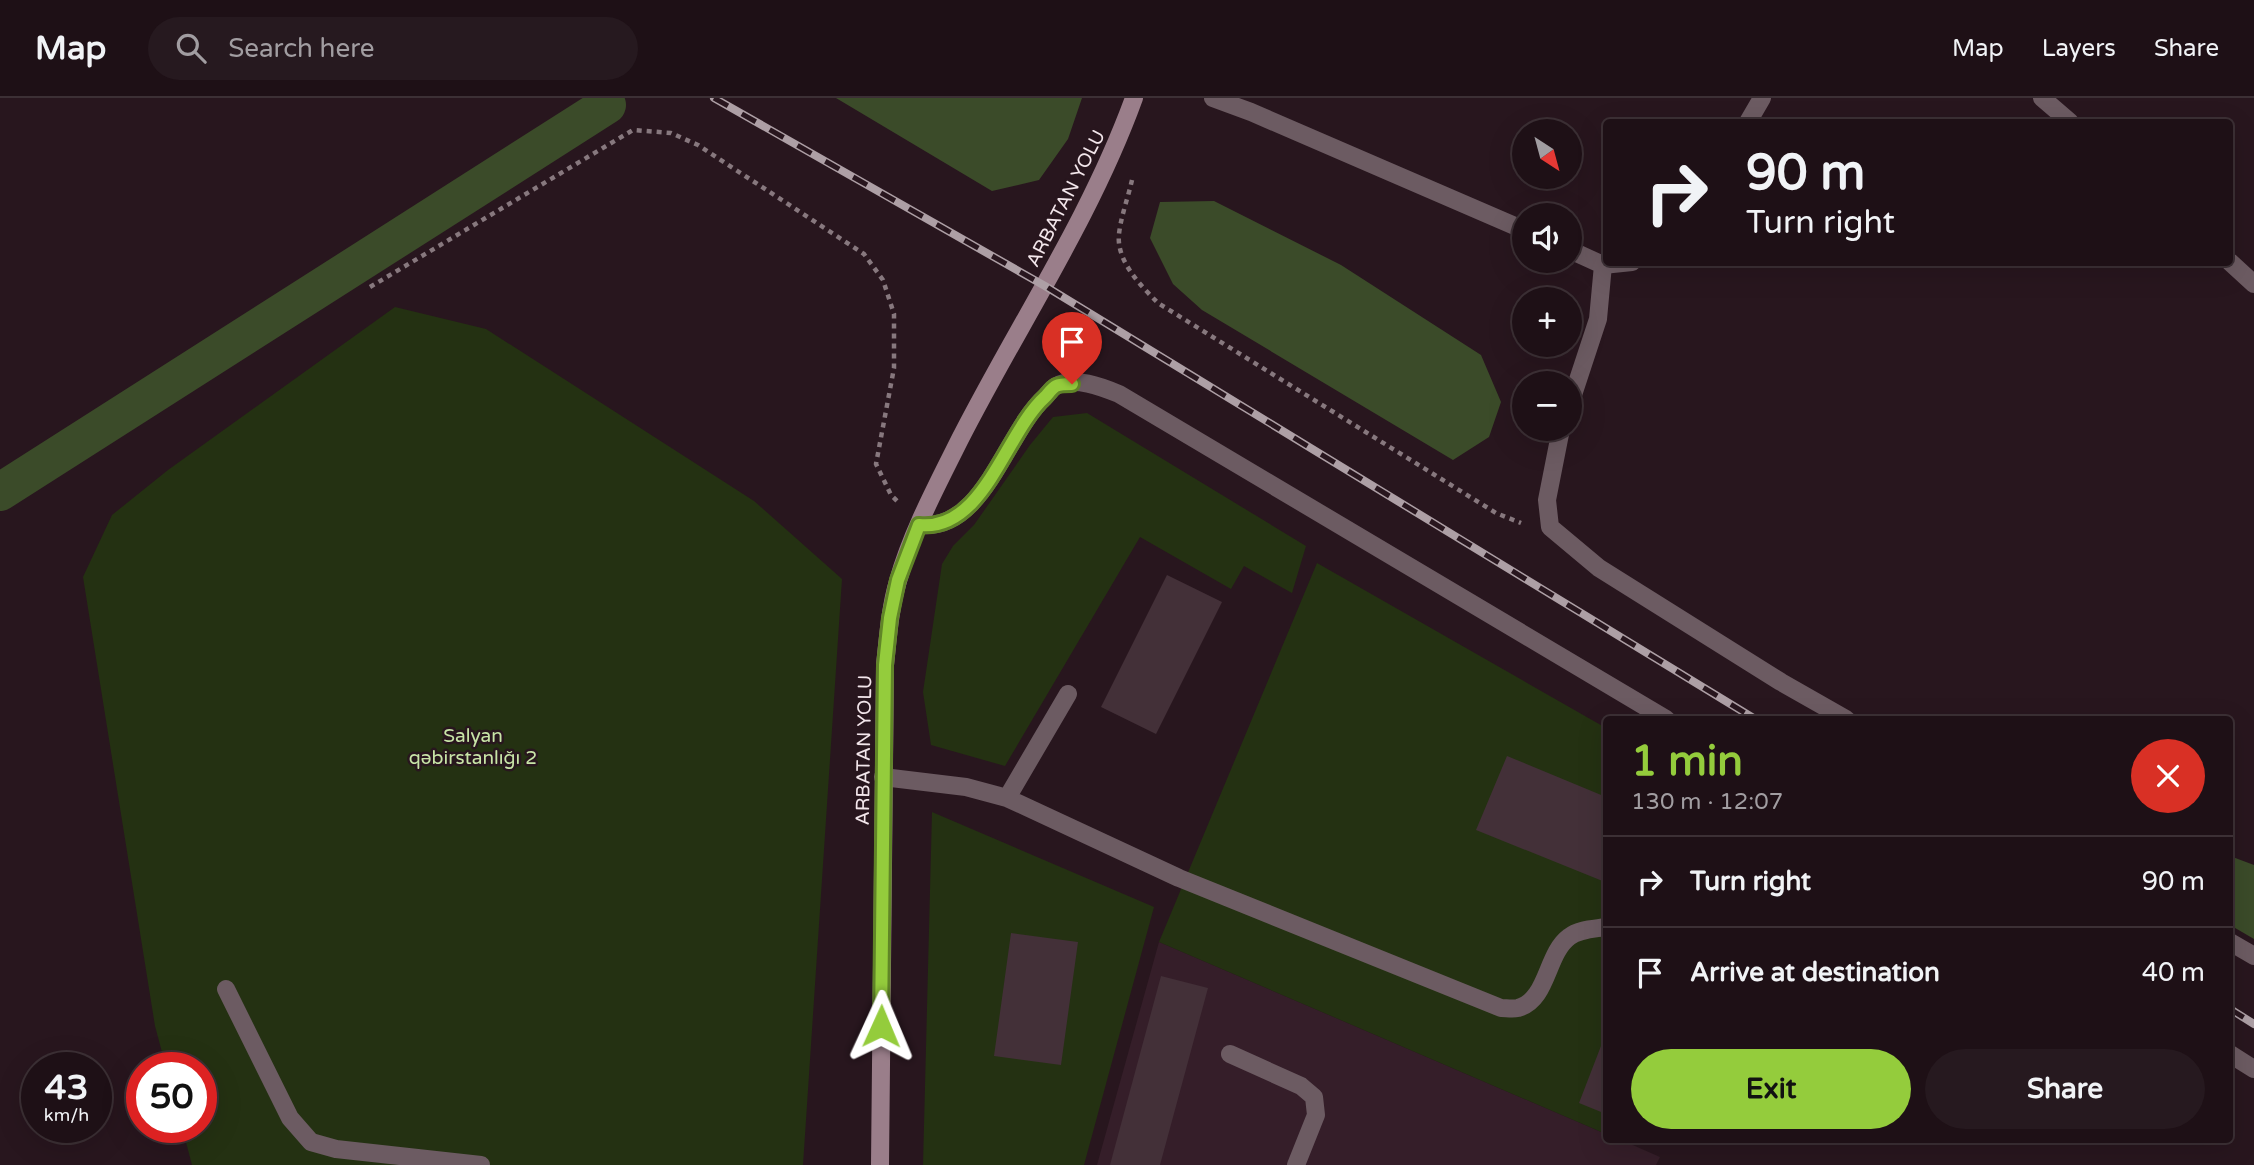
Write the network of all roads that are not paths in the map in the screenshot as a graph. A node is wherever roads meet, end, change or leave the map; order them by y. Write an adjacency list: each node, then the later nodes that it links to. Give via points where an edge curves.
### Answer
1 (1134, 98): 14 (main road, ARBATAN YOLU, via 1118,145 972,414)
2 (1213, 98): 7 (street)
3 (1762, 98): 5 (street)
4 (2042, 98): 6 (street)
5 (1750, 119)
6 (2066, 119)
7 (1512, 225)
8 (1582, 255): 9 (street)
9 (1603, 264): 12 (street, via 1598,319)
10 (2233, 265): 11 (street)
11 (2254, 284)
12 (1581, 371)
13 (1559, 441): 17 (street, via 1547,500 1550,527 1599,568)
14 (919, 525): 16 (street, via 950,521 968,508 1031,410 1057,385 1087,382 1119,394); 18 (main road, ARBATAN YOLU, via 898,580 890,618)
15 (1068, 694): 19 (street)
16 (1661, 716)
17 (1841, 716)
18 (883, 777): 19 (street, via 966,787); 28 (main road, ARBATAN YOLU)
19 (1007, 798): 20 (street, via 1179,878 1501,1008 1519,1008 1535,996 1569,936)
20 (1603, 927)
21 (2233, 944): 22 (street)
22 (2254, 956)
23 (226, 989): 27 (street, via 290,1118 312,1142 336,1149)
24 (1230, 1054): 29 (street, via 1301,1086 1314,1097 1317,1115)
25 (2233, 1056): 26 (street)
26 (2254, 1069)
27 (481, 1165)
28 (880, 1165)
29 (1296, 1165)

